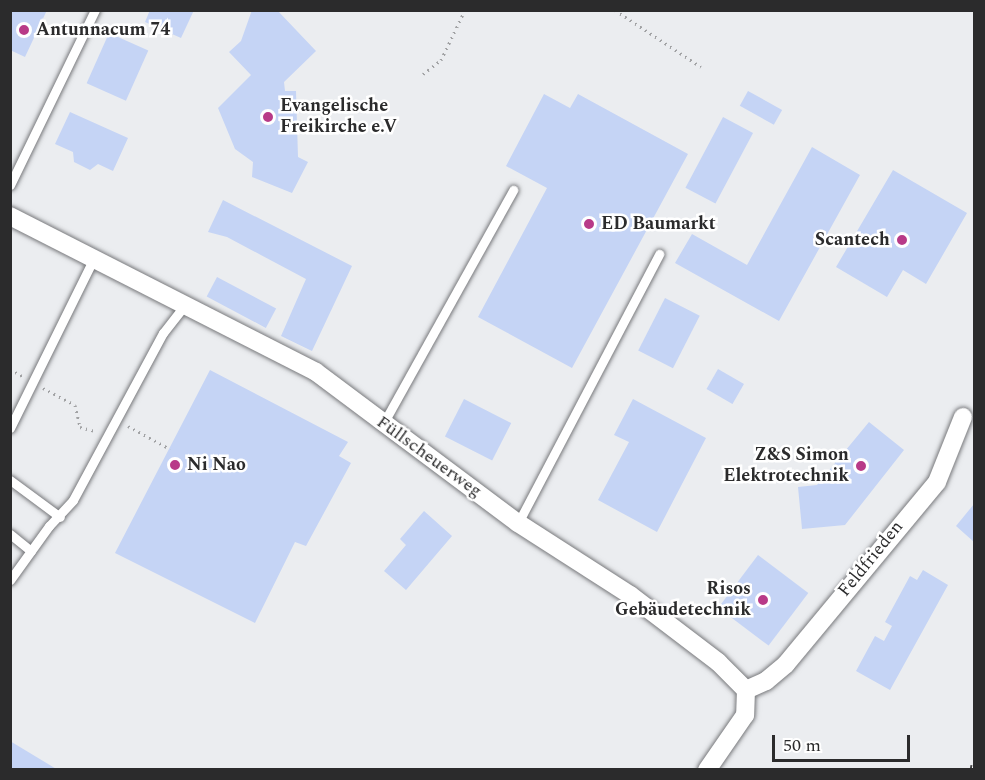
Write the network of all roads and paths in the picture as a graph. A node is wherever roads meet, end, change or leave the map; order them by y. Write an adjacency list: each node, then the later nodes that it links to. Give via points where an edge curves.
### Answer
1 (95, 10): 6 (lane)
2 (465, 10): 5 (path, via 441,60)
3 (615, 10): 4 (path)
4 (701, 67)
5 (423, 74)
6 (10, 185)
7 (513, 190): 15 (lane)
8 (10, 216): 10 (street, Füllscheuerweg)
9 (660, 254): 21 (lane)
10 (93, 260): 11 (street, Füllscheuerweg); 16 (lane)
11 (185, 305): 14 (lane, via 163,333); 15 (street, Füllscheuerweg, via 316,372)
12 (75, 405): 17 (path, via 80,427 92,432)
13 (969, 415): 25 (street, Feldfrieden, via 937,482 786,664 766,681)
14 (115, 420): 17 (lane); 18 (path)
15 (383, 423): 21 (street, Füllscheuerweg)
16 (10, 428)
17 (109, 431): 20 (lane)
18 (170, 449)
19 (10, 480): 20 (lane)
20 (60, 517): 23 (lane)
21 (518, 523): 25 (street, Füllscheuerweg, via 630,595 718,662)
22 (10, 534): 23 (lane)
23 (31, 551): 24 (lane)
24 (10, 580)
25 (746, 690): 26 (street, via 745,715)
26 (707, 770)

